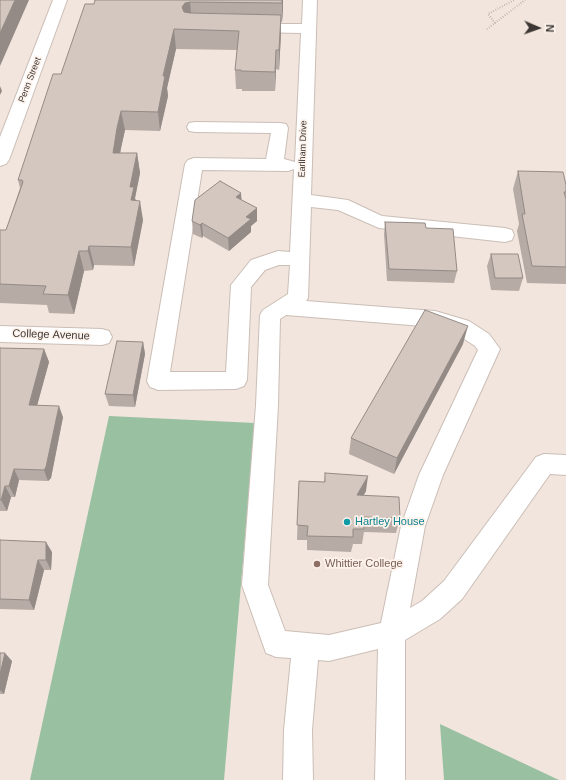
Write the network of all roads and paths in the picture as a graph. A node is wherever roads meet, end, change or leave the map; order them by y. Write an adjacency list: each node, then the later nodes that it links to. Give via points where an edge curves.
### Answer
1 (60, 0): 10 (street, Penn Street)
2 (310, 0): 7 (street, Earlham Drive)
3 (514, 0): 5 (path, via 488,14)
4 (525, 0): 5 (path)
5 (495, 23): 8 (path)
6 (239, 28): 7 (street)
7 (308, 29): 12 (street, Earlham Drive)
8 (487, 29)
9 (195, 127): 11 (street, via 280,128)
10 (0, 160)
11 (274, 165): 12 (street); 15 (street, via 194,164 158,381 236,380 241,285 258,265 278,258)
12 (303, 165): 13 (street, Earlham Drive)
13 (301, 200): 14 (street, via 342,204 379,222); 15 (street, Earlham Drive)
14 (505, 235)
15 (299, 259): 16 (street, Earlham Drive)
16 (290, 303): 20 (street, via 435,319 462,327 482,340 489,348 432,475 413,526); 21 (street, via 270,315 255,585 276,644)
17 (0, 334): 18 (street, College Avenue)
18 (102, 337)
19 (566, 465): 20 (street, via 544,464 453,590 431,610)
20 (392, 633): 21 (street, via 329,648); 23 (street)
21 (306, 647): 22 (street, via 298,730)
22 (298, 780)
23 (390, 780)

